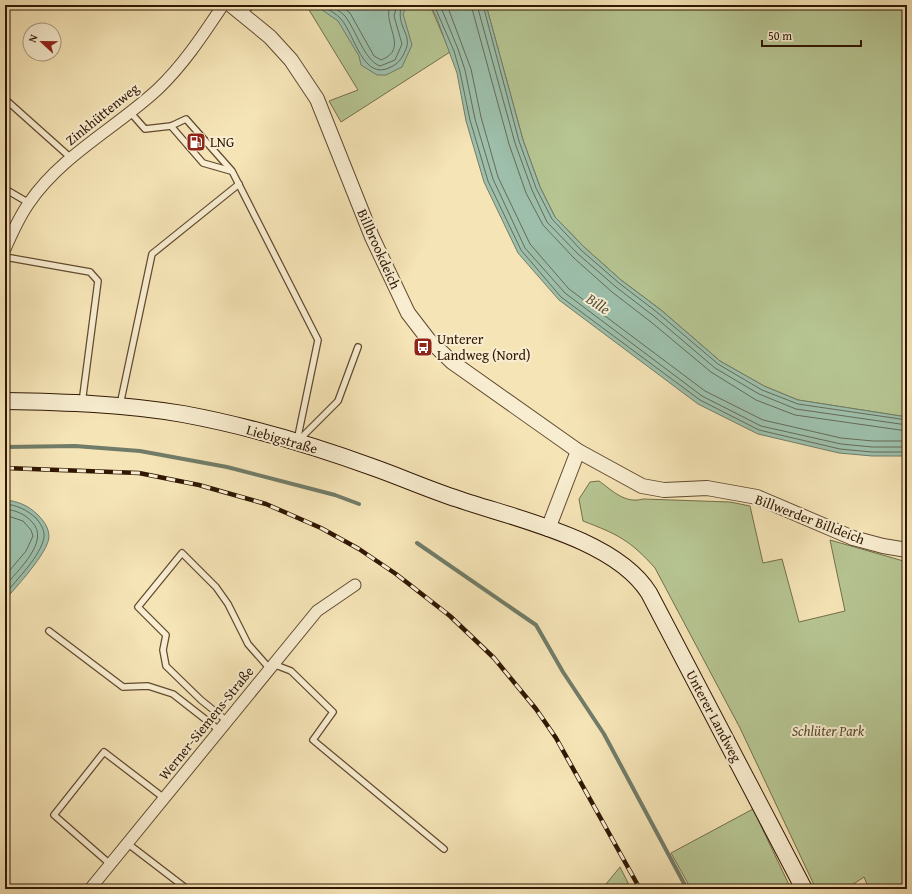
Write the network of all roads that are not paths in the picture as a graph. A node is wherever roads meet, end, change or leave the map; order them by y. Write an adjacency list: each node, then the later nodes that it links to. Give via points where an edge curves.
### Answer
1 (223, 5): 5 (street, Zinkhüttenweg, via 178,69)
2 (231, 5): 3 (street, Billbrookdeich)
3 (247, 10): 19 (street, Billbrookdeich, via 291,60 317,99 372,237 408,313 452,362)
4 (5, 99): 7 (lane)
5 (130, 112): 6 (lane, via 145,129); 7 (street, Zinkhüttenweg)
6 (171, 126): 8 (lane, via 203,163); 8 (lane, via 186,119)
7 (72, 158): 11 (street, Zinkhüttenweg, via 49,179)
8 (232, 171): 9 (lane)
9 (239, 184): 17 (lane, via 152,254); 18 (lane, via 318,340)
10 (5, 189): 11 (lane)
11 (29, 203): 12 (street, Zinkhüttenweg)
12 (5, 249)
13 (5, 258): 16 (lane, via 90,272 98,281)
14 (358, 347): 18 (lane, via 338,401)
15 (5, 401): 16 (main road, Liebigstraße)
16 (82, 403): 17 (main road, Liebigstraße)
17 (119, 406): 18 (main road, Liebigstraße, via 182,414)
18 (297, 442): 20 (main road, Liebigstraße)
19 (578, 451): 20 (street); 21 (street, Billwerder Billdeich, via 642,486 664,490 707,488 757,497 853,538)
20 (548, 529): 22 (main road, Liebigstraße)
21 (907, 550)
22 (609, 556): 34 (main road, Unterer Landweg, via 636,576 649,593)
23 (355, 584): 25 (street, Werner-Siemens-Straße, via 317,611)
24 (49, 631): 27 (lane, via 123,687 148,686 173,694)
25 (271, 666): 26 (street, Werner-Siemens-Straße); 26 (lane, via 248,644 228,604 216,587 182,553 138,607 166,635 163,650 166,666); 30 (lane, via 291,671 333,712 313,740)
26 (227, 721): 27 (street, Werner-Siemens-Straße)
27 (219, 730): 28 (street, Werner-Siemens-Straße)
28 (164, 798): 29 (street, Werner-Siemens-Straße); 31 (lane, via 104,752 54,815)
29 (127, 843): 31 (street, Werner-Siemens-Straße); 33 (lane)
30 (444, 848)
31 (110, 864): 32 (street, Werner-Siemens-Straße)
32 (90, 889)
33 (187, 889)
34 (804, 889)

